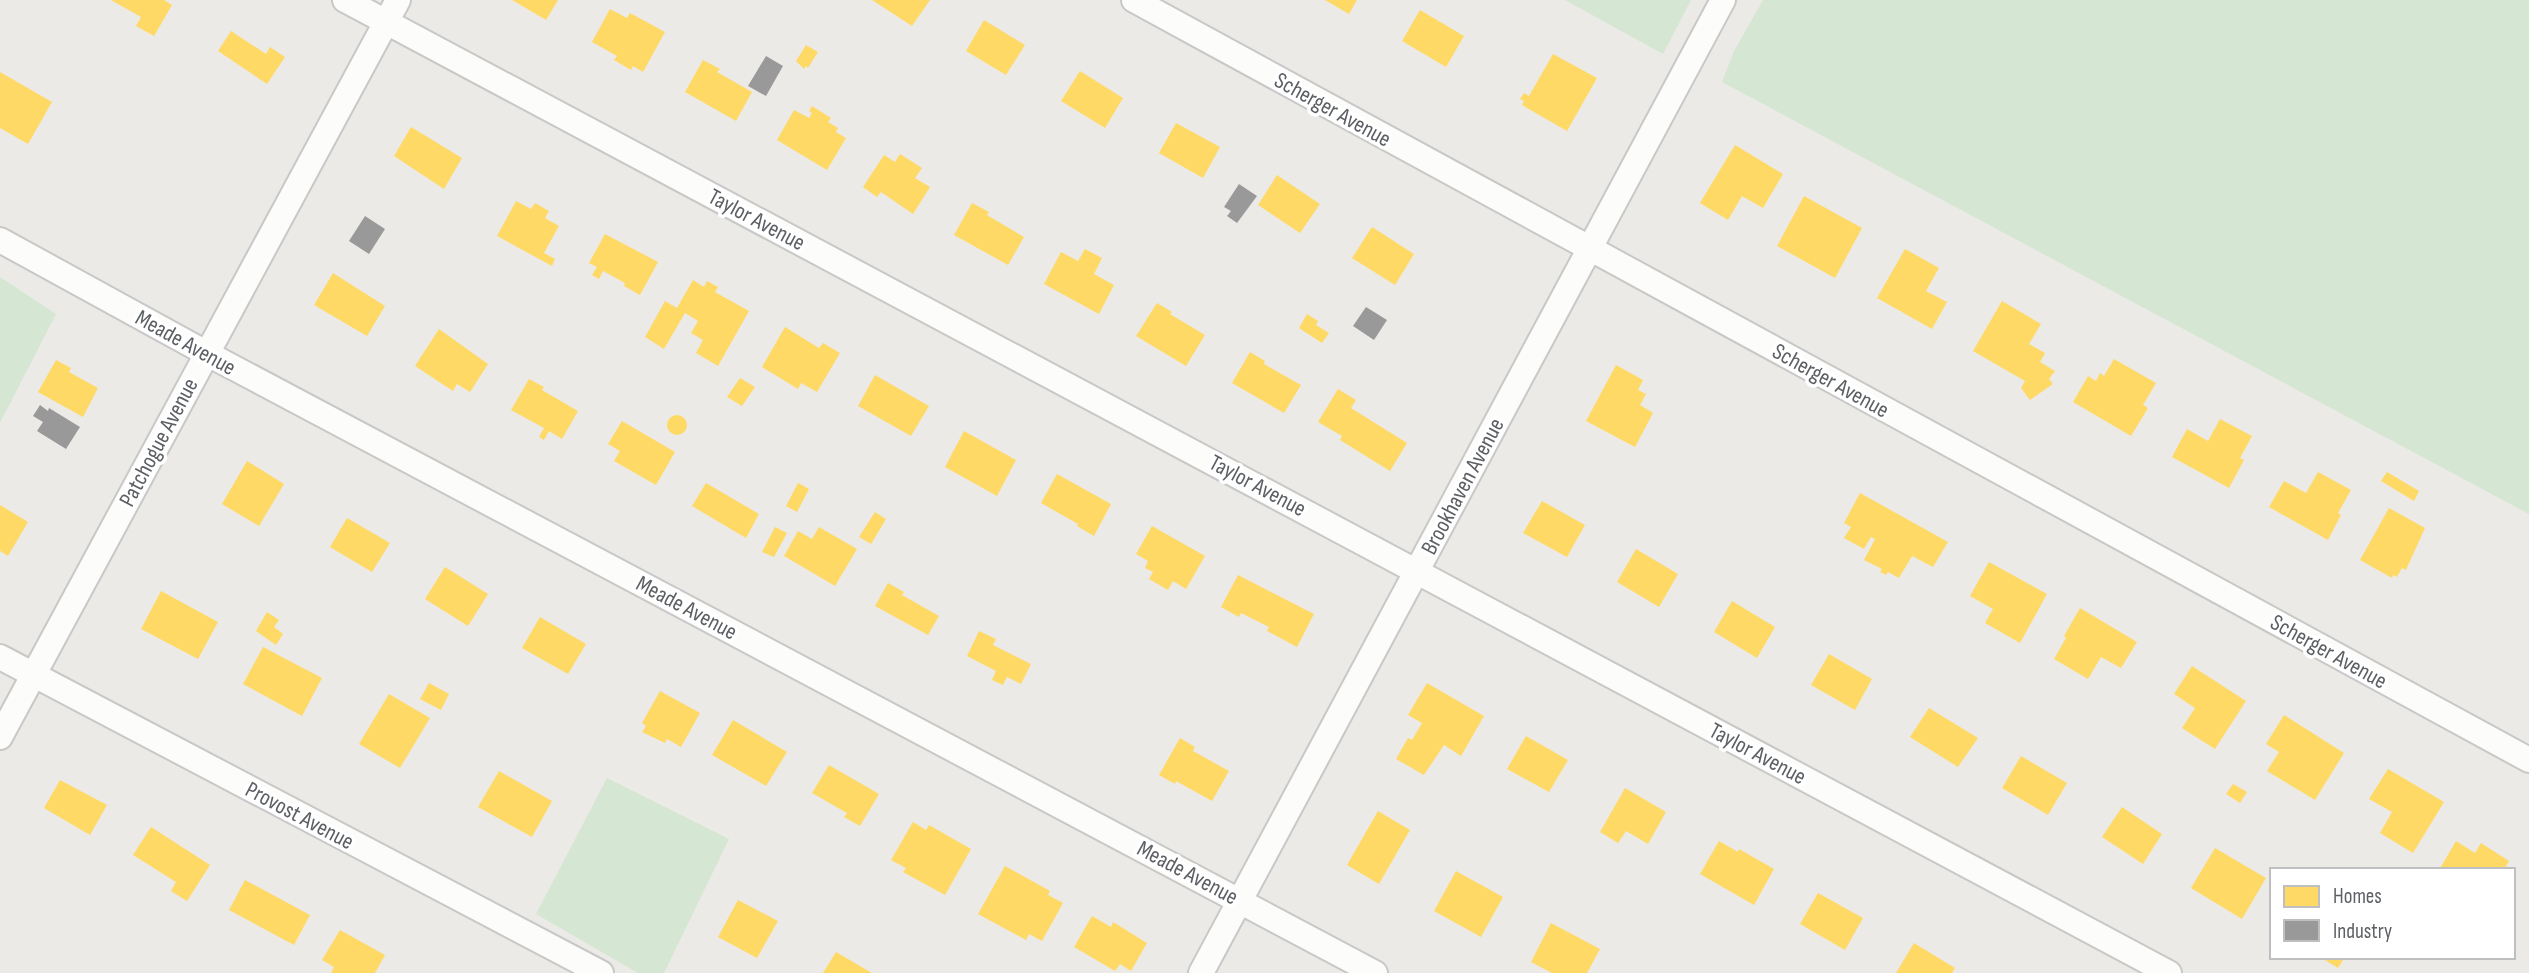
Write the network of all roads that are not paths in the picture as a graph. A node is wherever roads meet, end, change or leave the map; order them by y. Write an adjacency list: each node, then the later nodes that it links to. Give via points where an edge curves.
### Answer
1 (345, 0): 5 (street, Taylor Avenue)
2 (398, 0): 5 (street, Patchogue Avenue)
3 (1133, 0): 7 (street, Scherger Avenue)
4 (1723, 0): 7 (street, Brookhaven Avenue)
5 (386, 22): 8 (street, Patchogue Avenue); 9 (street, Taylor Avenue)
6 (0, 240): 8 (street, Meade Avenue)
7 (1590, 248): 9 (street, Brookhaven Avenue); 13 (street, Scherger Avenue)
8 (206, 353): 11 (street, Patchogue Avenue); 14 (street, Meade Avenue)
9 (1418, 570): 14 (street, Brookhaven Avenue); 18 (street, Taylor Avenue)
10 (0, 657): 11 (street, Provost Avenue)
11 (33, 675): 12 (street, Patchogue Avenue); 15 (street, Provost Avenue)
12 (0, 737)
13 (2529, 760)
14 (1240, 900): 16 (street, Brookhaven Avenue); 17 (street, Meade Avenue)
15 (601, 973)
16 (1201, 973)
17 (1375, 973)
18 (2169, 973)

